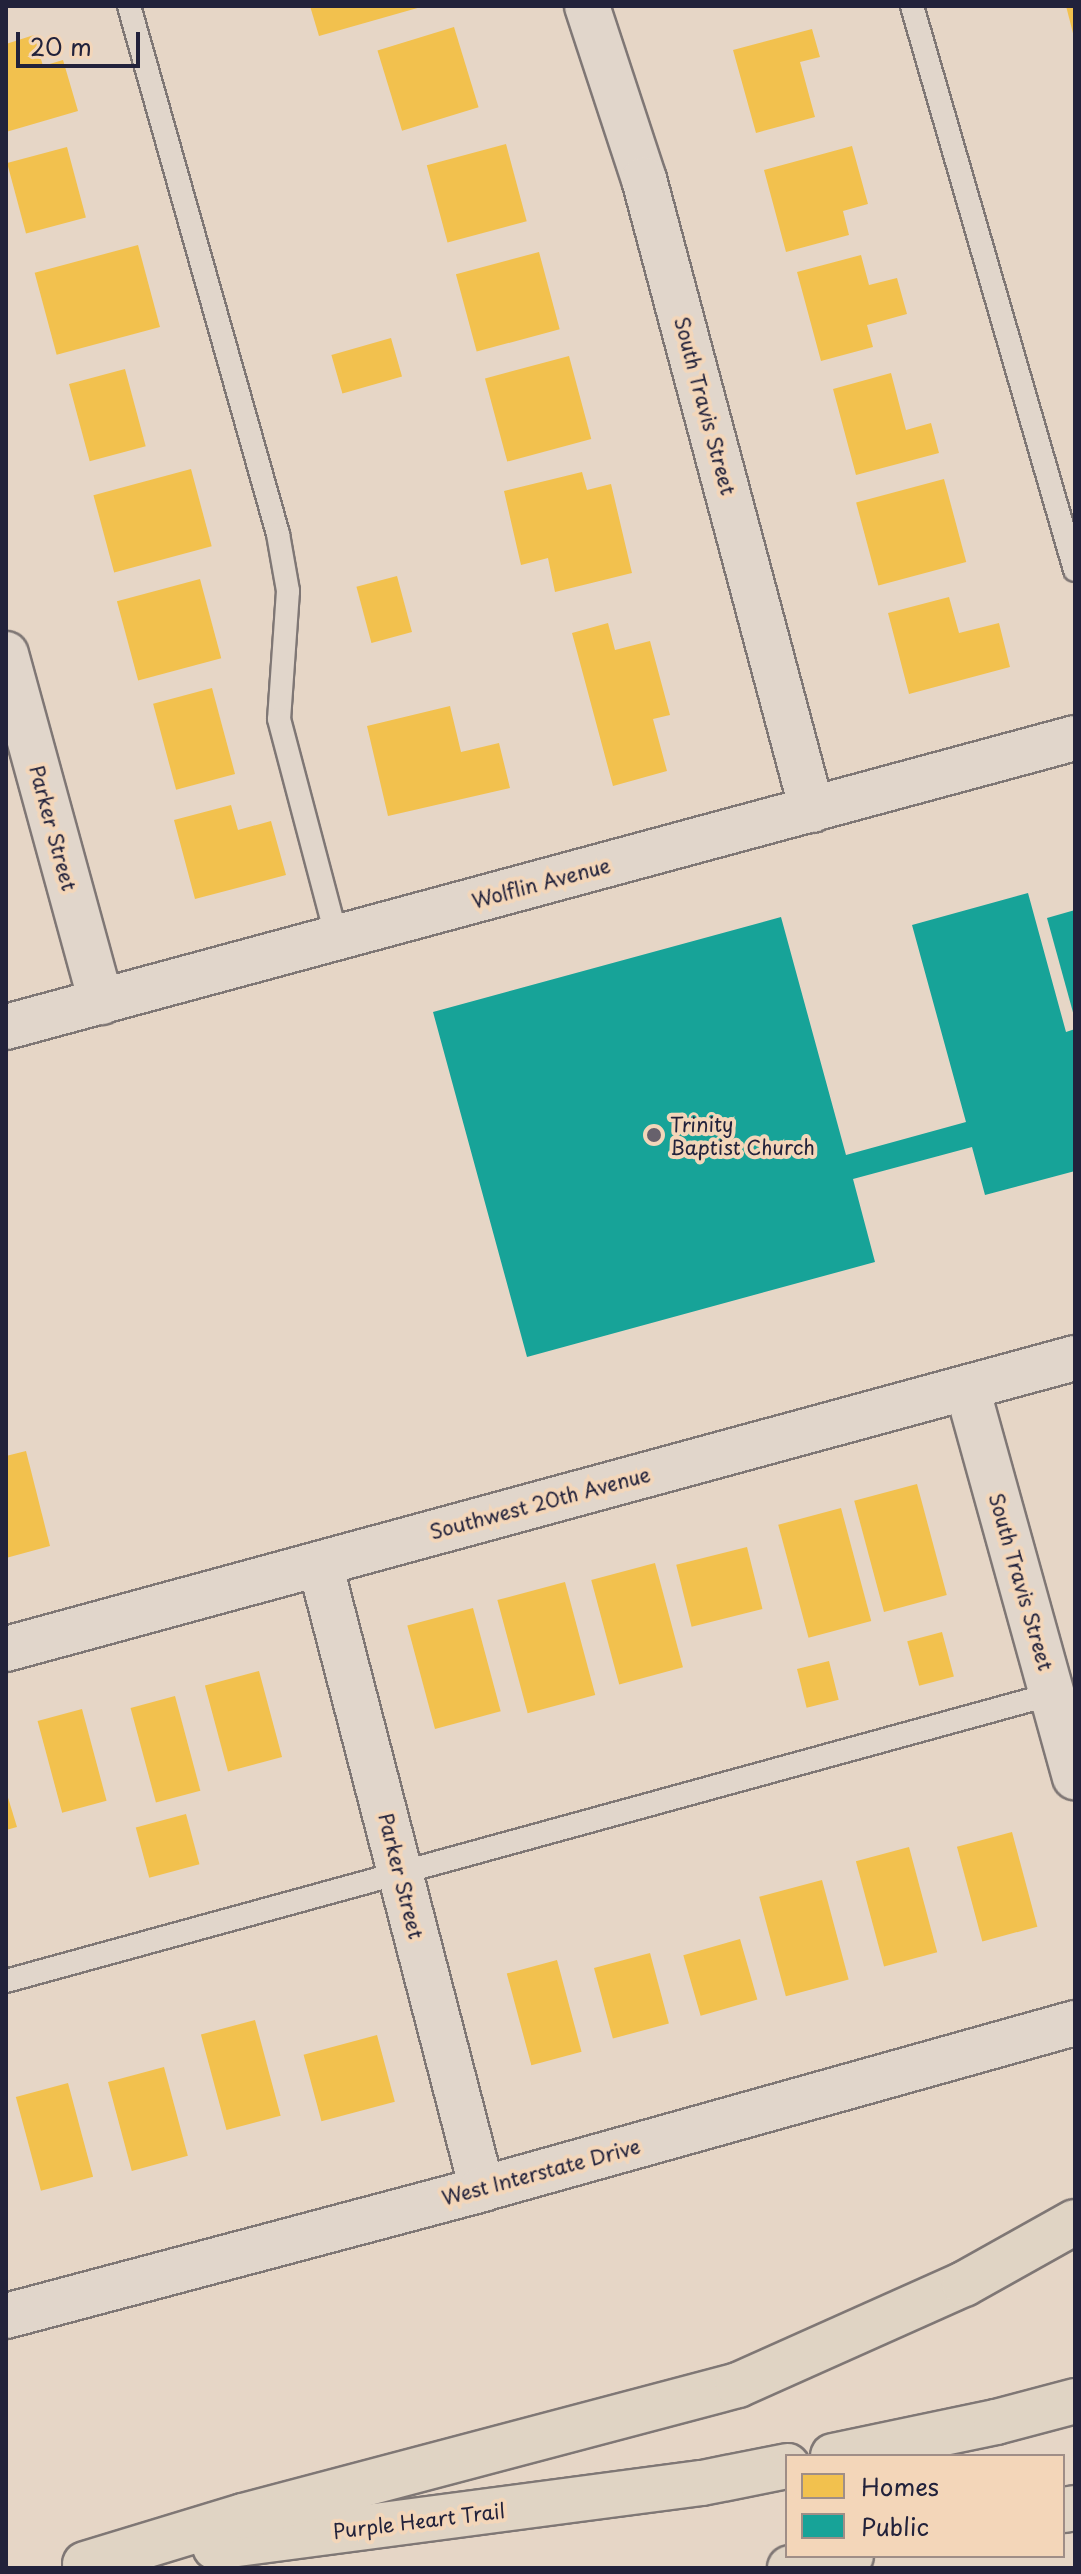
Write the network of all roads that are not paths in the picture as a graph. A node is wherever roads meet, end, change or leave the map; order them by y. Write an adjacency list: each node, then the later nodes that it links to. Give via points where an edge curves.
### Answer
1 (129, 6): 8 (lane, via 278,534 288,591 279,719)
2 (587, 6): 7 (main road, South Travis Street, via 644,179)
3 (912, 6): 4 (lane)
4 (1075, 570)
5 (6, 654): 9 (main road, Parker Street)
6 (1075, 738): 7 (main road, Wolflin Avenue)
7 (812, 810): 8 (main road, Wolflin Avenue)
8 (337, 938): 9 (main road, Wolflin Avenue)
9 (101, 1002): 10 (main road, Wolflin Avenue)
10 (6, 1027)
11 (1075, 1358): 12 (main road, Southwest 20th Avenue)
12 (967, 1388): 13 (main road, Southwest 20th Avenue); 15 (main road, South Travis Street)
13 (320, 1564): 14 (main road, Southwest 20th Avenue); 17 (main road, Parker Street)
14 (6, 1649)
15 (1052, 1694): 16 (main road, South Travis Street); 17 (lane)
16 (1075, 1777)
17 (401, 1873): 18 (lane); 20 (main road, Parker Street)
18 (6, 1981)
19 (1075, 2023): 20 (main road, West Interstate Drive)
20 (482, 2189): 22 (main road, West Interstate Drive)
21 (1075, 2222): 27 (highway, via 964,2284 738,2385)
22 (6, 2316)
23 (1075, 2401): 24 (highway)
24 (843, 2454)
25 (785, 2466): 27 (highway, Purple Heart Trail, via 702,2483)
26 (841, 2558): 28 (highway)
27 (67, 2566)
28 (790, 2568)

